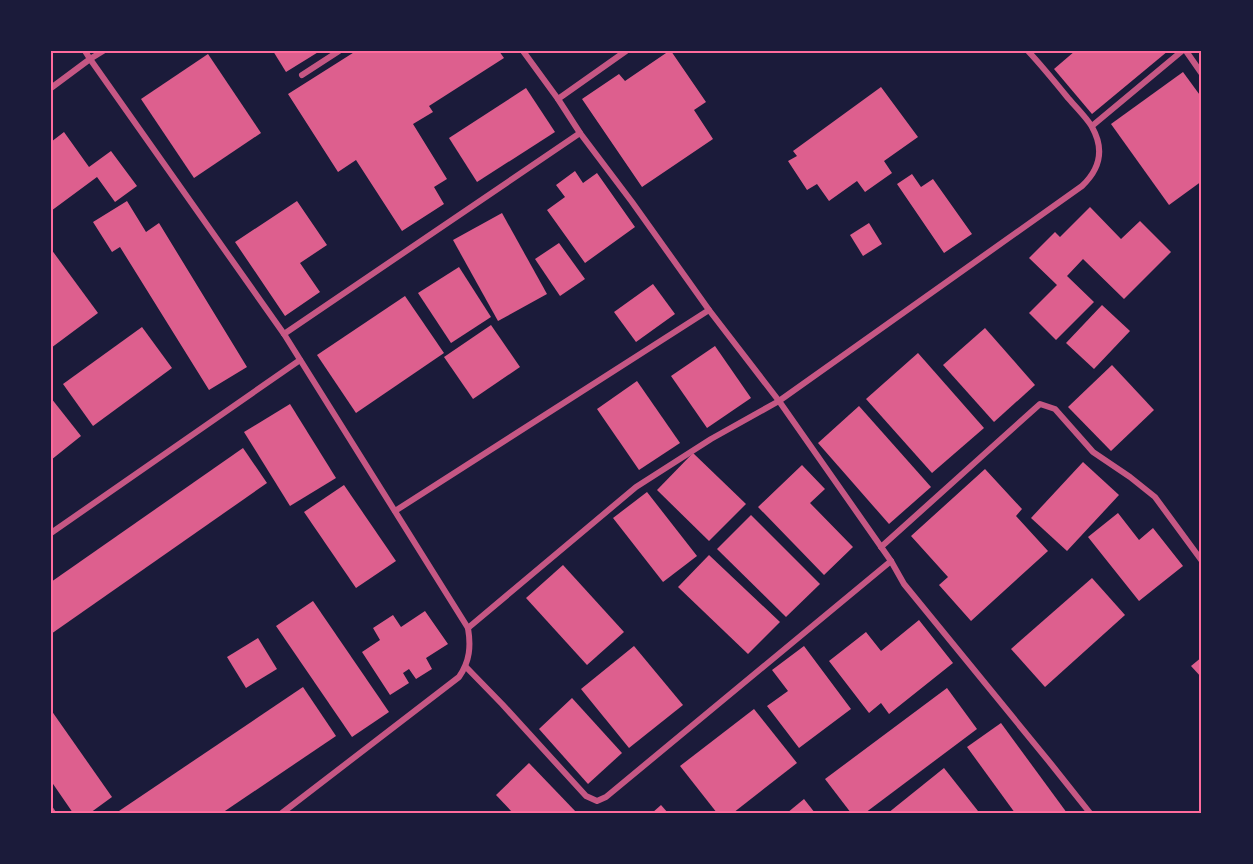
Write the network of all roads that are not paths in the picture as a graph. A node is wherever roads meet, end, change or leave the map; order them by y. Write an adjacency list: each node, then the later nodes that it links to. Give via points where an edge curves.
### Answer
1 (85, 51): 8 (street)
2 (103, 51): 8 (street)
3 (339, 51): 10 (street)
4 (523, 51): 12 (street)
5 (626, 51): 12 (street)
6 (1028, 51): 13 (street)
7 (1184, 51): 9 (street); 13 (street)
8 (90, 60): 11 (street); 16 (street)
9 (1202, 74)
10 (302, 75)
11 (51, 88)
12 (558, 99): 14 (street)
13 (1092, 126): 18 (street, via 1099,156 1093,174 1082,186)
14 (580, 133): 15 (street); 16 (street)
15 (709, 310): 18 (street); 19 (street)
16 (284, 334): 17 (street)
17 (300, 360): 19 (street); 20 (street)
18 (779, 401): 21 (street); 24 (street, via 636,487)
19 (395, 511): 24 (street)
20 (51, 533)
21 (881, 547): 22 (street); 23 (street, via 1040,404 1055,409 1093,452 1155,497)
22 (891, 561): 25 (street, via 597,801 586,796); 27 (street, via 904,585)
23 (1202, 561)
24 (468, 628): 25 (street, via 471,646)
25 (466, 667): 26 (street)
26 (282, 813)
27 (1090, 813)

